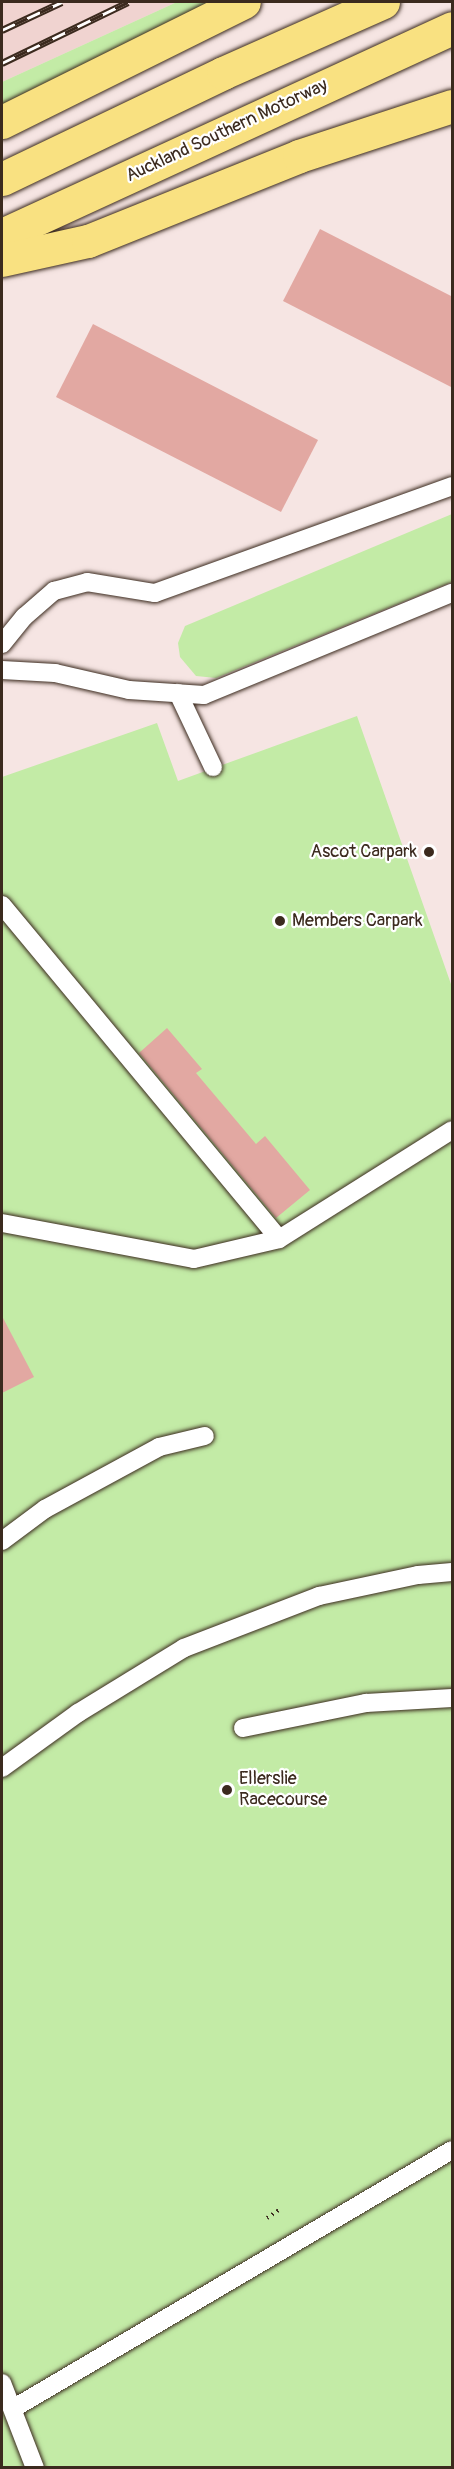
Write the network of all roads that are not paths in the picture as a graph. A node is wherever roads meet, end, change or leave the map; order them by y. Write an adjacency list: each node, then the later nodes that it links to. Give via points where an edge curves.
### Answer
1 (244, 2): 5 (highway)
2 (383, 2): 6 (highway, via 223,72)
3 (453, 28): 7 (highway, Auckland Southern Motorway)
4 (453, 106): 8 (highway, via 299,156 88,241)
5 (2, 122)
6 (2, 178)
7 (2, 235)
8 (2, 260)
9 (453, 486): 11 (lane, via 155,593 87,582 54,591 24,617)
10 (453, 593): 13 (lane, via 204,695)
11 (2, 644)
12 (2, 670): 13 (lane, via 55,673 129,690)
13 (178, 693): 14 (lane)
14 (213, 767)
15 (2, 904): 18 (lane)
16 (452, 1134): 18 (lane)
17 (2, 1223): 18 (lane, via 194,1259)
18 (279, 1239)
19 (205, 1436): 20 (lane, via 159,1448 45,1509)
20 (2, 1541)
21 (453, 1572): 24 (lane, via 418,1575 319,1596 184,1648 78,1713)
22 (453, 1698): 23 (lane, via 366,1703)
23 (243, 1728)
24 (2, 1768)
25 (453, 2151): 27 (lane)
26 (2, 2383): 27 (lane)
27 (14, 2409): 28 (lane)
28 (35, 2468)

